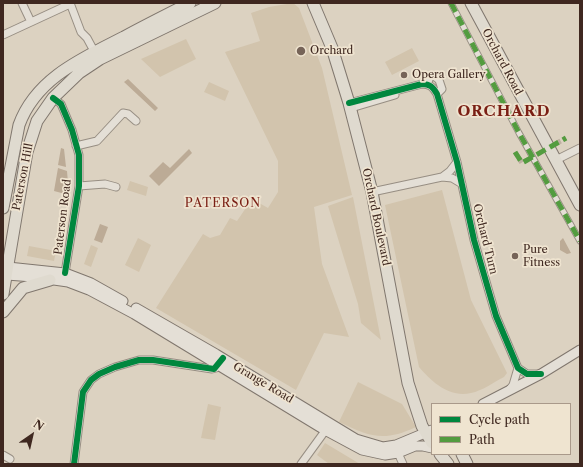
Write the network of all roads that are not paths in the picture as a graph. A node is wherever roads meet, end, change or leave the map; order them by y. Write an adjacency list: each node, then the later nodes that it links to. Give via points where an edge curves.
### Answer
1 (22, 3): 9 (street)
2 (70, 3): 9 (street); 12 (street, via 81,32)
3 (190, 3): 12 (main road)
4 (215, 3): 12 (main road)
5 (306, 3): 10 (main road)
6 (313, 3): 10 (main road, Orchard Boulevard)
7 (451, 3): 28 (street, via 519,133)
8 (471, 3): 20 (main road, Orchard Road)
9 (31, 22): 11 (street)
10 (323, 27): 14 (main road, Orchard Boulevard)
11 (3, 35)
12 (97, 55): 13 (main road, Paterson Hill, via 63,88); 27 (main road, Paterson Hill, via 71,64 29,103 18,125)
13 (57, 101): 16 (street, Paterson Road); 29 (main road, Paterson Hill, via 38,121 27,152)
14 (350, 106): 19 (street, Orchard Turn, via 395,90 432,88); 25 (main road, Orchard Boulevard)
15 (136, 121): 16 (street, via 123,113 97,141)
16 (76, 146): 23 (street, Paterson Road, via 79,154)
17 (580, 148): 20 (street)
18 (580, 152): 20 (street)
19 (457, 162): 21 (street); 22 (street, Orchard Turn)
20 (557, 162): 26 (main road, Orchard Road)
21 (442, 177): 22 (street, via 452,178); 25 (street)
22 (462, 184): 36 (street, Orchard Turn, via 474,240 496,316)
23 (79, 186): 24 (street, via 105,184); 30 (street, Paterson Road)
24 (116, 187)
25 (372, 192): 41 (main road, Orchard Boulevard, via 408,383)
26 (580, 205)
27 (3, 208)
28 (580, 241)
29 (5, 271): 30 (main road, Grange Road); 31 (main road, Grange Road); 32 (main road, Paterson Hill)
30 (65, 273): 35 (main road, Grange Road, via 107,292)
31 (50, 280): 33 (main road, via 23,288); 35 (main road, Grange Road, via 78,286)
32 (3, 294)
33 (3, 312)
34 (580, 350): 37 (main road)
35 (217, 359): 40 (main road, Grange Road); 41 (main road, Grange Road, via 366,443 383,447 396,445); 47 (street, via 200,366 139,360 115,367 91,380 83,392)
36 (518, 368): 37 (street, via 527,374); 38 (street)
37 (541, 374): 38 (main road)
38 (508, 392): 39 (main road)
39 (485, 403)
40 (325, 431): 43 (main road, Grange Road, via 362,450 385,455); 48 (street)
41 (429, 432)
42 (431, 448): 43 (main road, Grange Road, via 415,446)
43 (398, 453): 49 (street)
44 (462, 455): 50 (main road)
45 (3, 456): 46 (street)
46 (10, 459)
47 (74, 464)
48 (301, 464)
49 (403, 464)
50 (467, 464)

